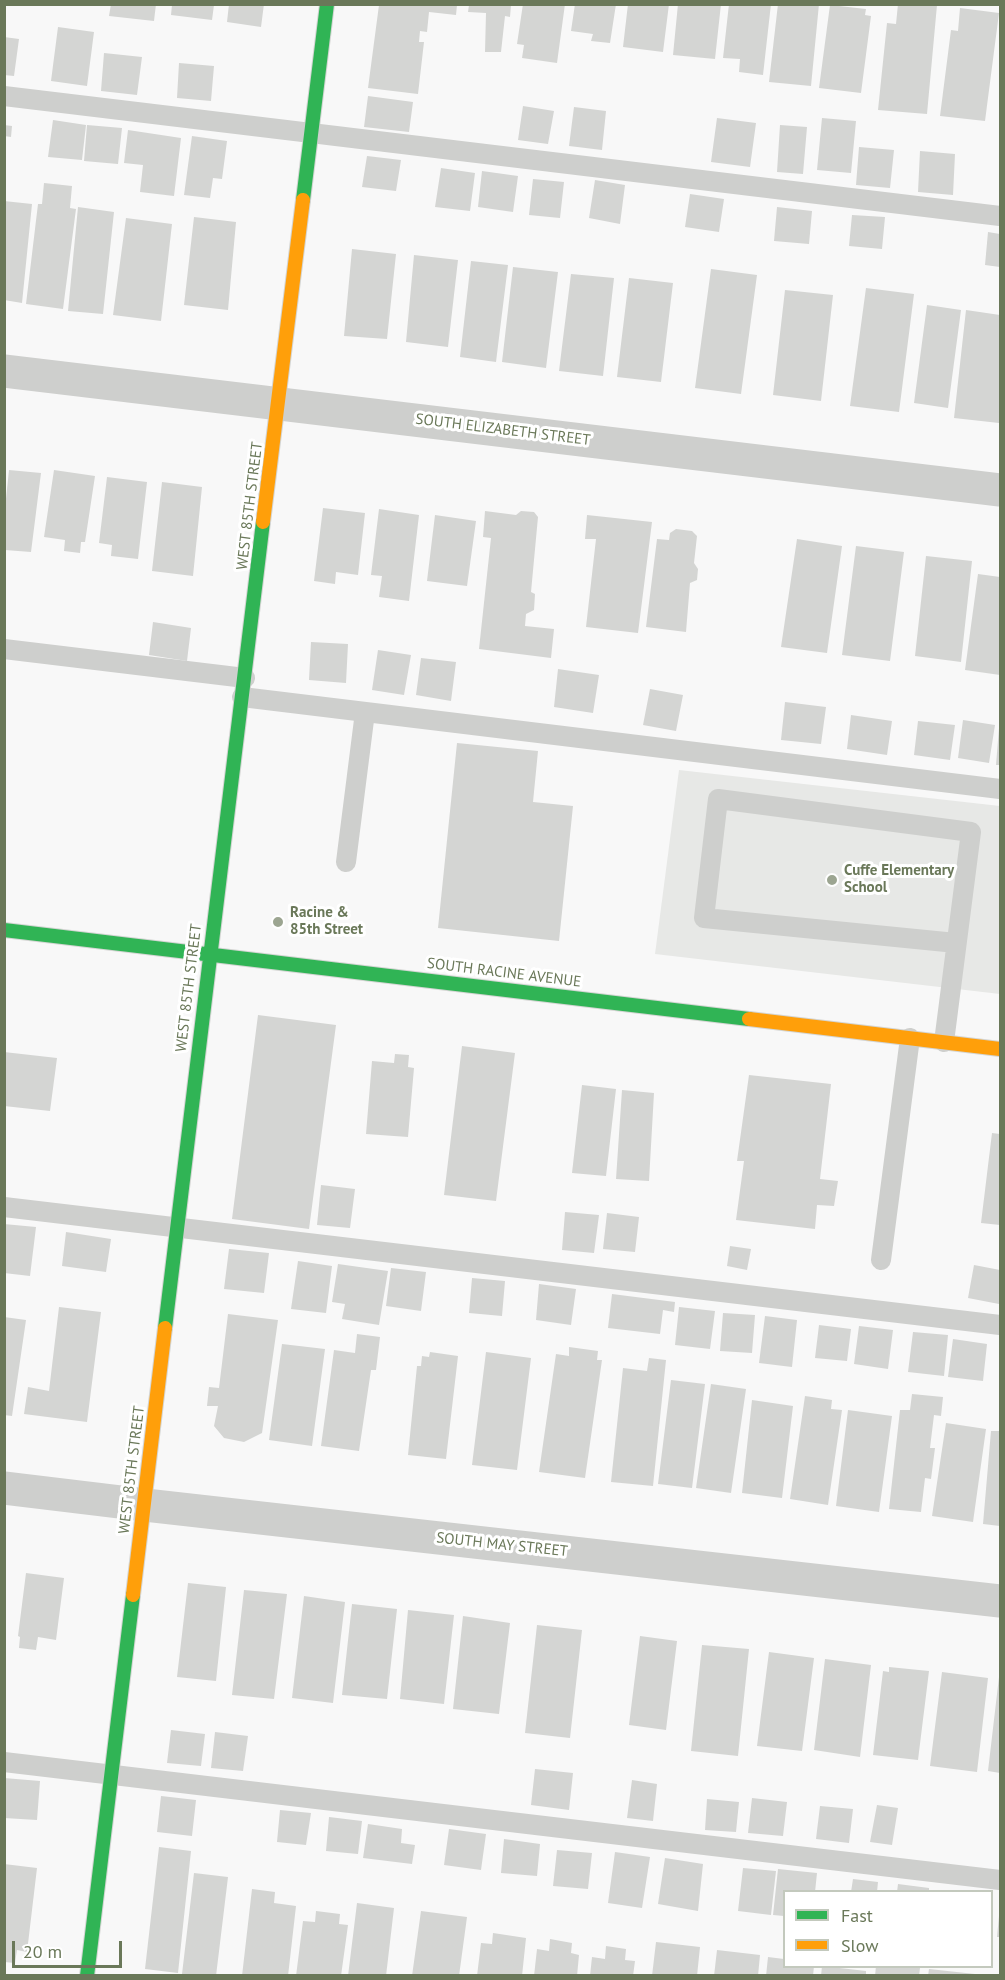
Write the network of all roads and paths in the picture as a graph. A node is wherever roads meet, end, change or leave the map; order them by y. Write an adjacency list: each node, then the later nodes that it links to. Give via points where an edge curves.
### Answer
1 (327, 4): 3 (street, WEST 85TH STREET)
2 (4, 96): 3 (lane)
3 (312, 134): 4 (lane); 6 (street, WEST 85TH STREET)
4 (1000, 216)
5 (4, 371): 6 (street, SOUTH ELIZABETH STREET)
6 (279, 403): 7 (street, SOUTH ELIZABETH STREET); 9 (street, WEST 85TH STREET)
7 (1000, 490)
8 (4, 649): 9 (lane)
9 (244, 687): 10 (lane); 15 (street, WEST 85TH STREET)
10 (365, 712): 11 (lane); 12 (lane)
11 (1000, 789)
12 (346, 862)
13 (4, 930): 15 (street, SOUTH RACINE AVENUE)
14 (956, 943): 14 (lane, via 971,832 718,799 704,918); 17 (lane)
15 (210, 954): 16 (street, SOUTH RACINE AVENUE); 20 (street, WEST 85TH STREET)
16 (910, 1038): 17 (street, SOUTH RACINE AVENUE); 21 (lane)
17 (944, 1042): 18 (street, SOUTH RACINE AVENUE)
18 (1000, 1049)
19 (4, 1207): 20 (lane)
20 (177, 1228): 22 (lane); 24 (street, WEST 85TH STREET)
21 (881, 1260)
22 (1000, 1325)
23 (4, 1488): 24 (street, SOUTH MAY STREET)
24 (144, 1505): 25 (street, SOUTH MAY STREET); 27 (street, WEST 85TH STREET)
25 (1000, 1600)
26 (4, 1762): 27 (lane)
27 (112, 1774): 28 (lane); 29 (street, WEST 85TH STREET)
28 (1000, 1880)
29 (87, 1976)

